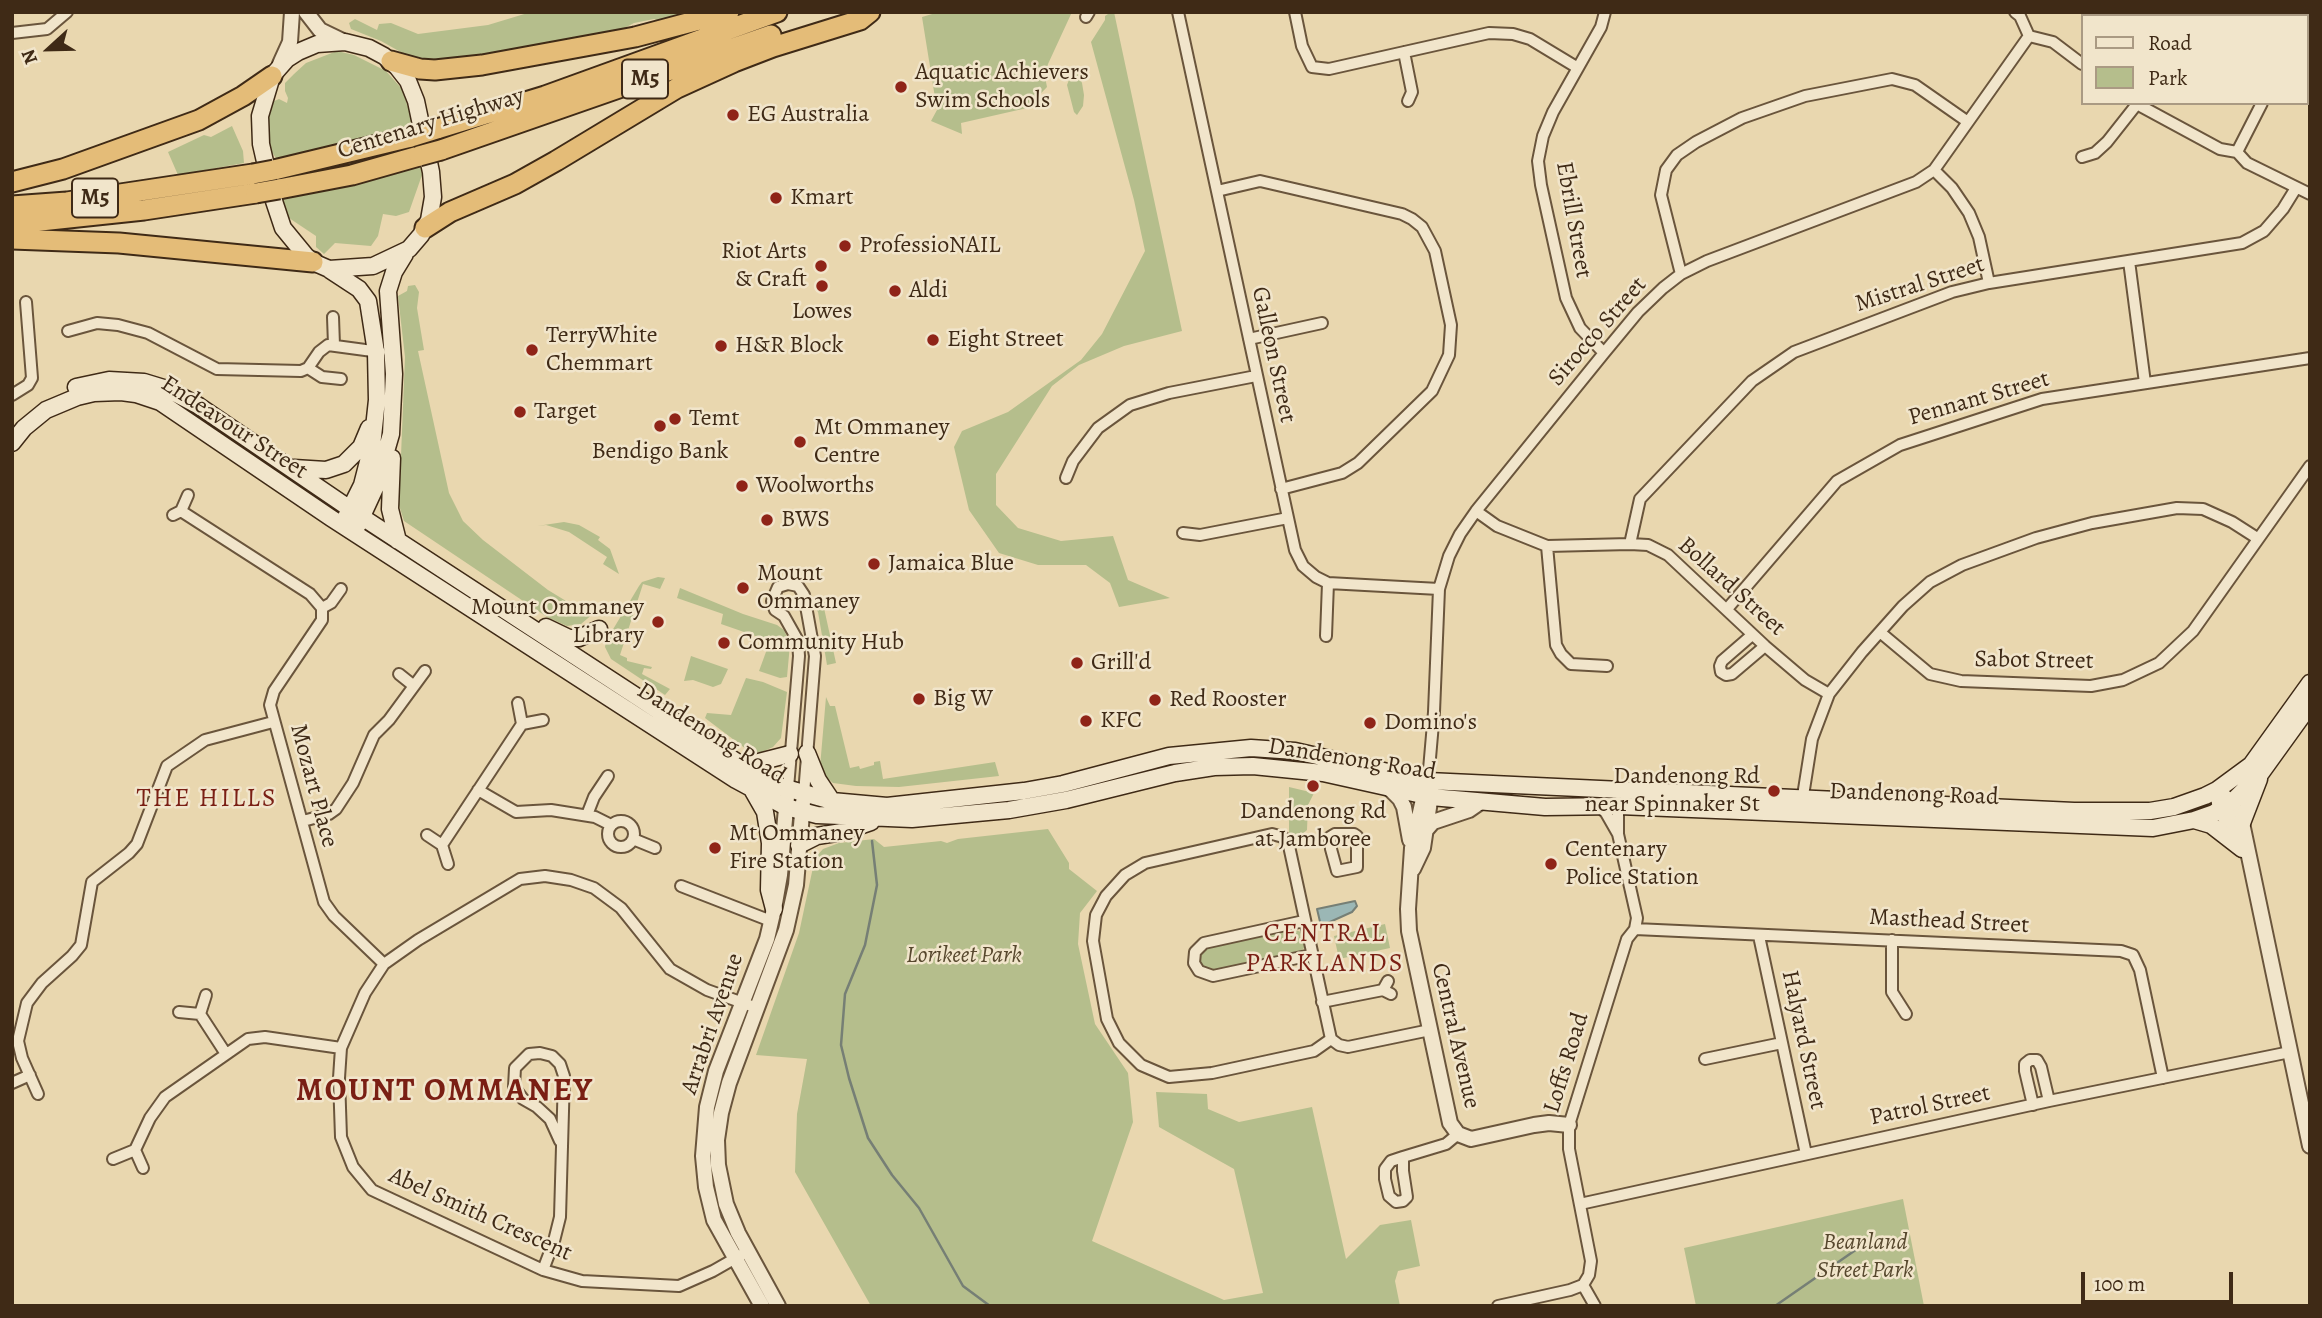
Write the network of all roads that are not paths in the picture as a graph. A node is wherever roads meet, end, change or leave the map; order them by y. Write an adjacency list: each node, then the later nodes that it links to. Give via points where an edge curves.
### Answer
1 (67, 12): 12 (street, via 47,29)
2 (292, 12): 19 (street, via 290,42)
3 (306, 12): 14 (street, via 320,30)
4 (729, 12): 16 (highway, via 635,37 482,65 435,70)
5 (777, 12): 29 (highway, Centenary Highway / M5, bridge, via 545,96 342,156 274,170)
6 (850, 12): 29 (highway, Centenary Highway / M5, bridge, via 741,44 441,150 279,189)
7 (870, 12): 35 (highway, via 860,20 773,47 696,78 515,184)
8 (1178, 12): 31 (street, Galleon Street)
9 (1295, 12): 15 (street, via 1312,67 1329,69)
10 (1605, 12): 18 (street, Ebrill Street)
11 (2015, 12): 13 (street)
12 (12, 33)
13 (2029, 36): 17 (street, via 2053,42); 24 (street, Sirocco Street)
14 (345, 42): 16 (main road, via 369,48); 19 (main road, via 307,47)
15 (1404, 52): 18 (street, via 1489,33 1513,34); 20 (street, via 1412,92)
16 (391, 61): 35 (main road, via 411,88 431,172 432,208)
17 (2080, 62)
18 (1578, 68): 50 (street, Ebrill Street, via 1553,112 1538,161 1566,298 1580,328)
19 (275, 72): 28 (highway, via 199,120 63,169); 39 (main road, via 262,103 260,129 274,201 288,236)
20 (1408, 101)
21 (2135, 105): 26 (street, via 2108,142)
22 (2138, 105): 25 (street, via 2220,149)
23 (2261, 105): 25 (street)
24 (1968, 122): 27 (street, Sirocco Street); 40 (street, via 1915,86 1892,79 1805,96 1742,118 1696,142 1666,170 1661,195)
25 (2237, 152): 30 (street, via 2247,163)
26 (2082, 157)
27 (1934, 170): 40 (street, Sirocco Street, via 1916,182); 41 (street, via 1969,213)
28 (12, 182)
29 (254, 184): 33 (highway, Centenary Highway / M5); 34 (highway, Centenary Highway / M5, via 144,210)
30 (2296, 188): 32 (street); 38 (street, Mistral Street, via 2264,231 2242,243)
31 (1217, 191): 46 (street, Galleon Street); 64 (street, via 1260,181 1412,219 1435,251 1451,325 1449,355 1432,391 1358,463 1342,473)
32 (2310, 194)
33 (12, 206)
34 (12, 224)
35 (425, 228): 37 (main road)
36 (12, 239): 39 (highway, via 119,243)
37 (409, 249): 39 (main road, via 359,269); 48 (main road, via 388,291)
38 (2129, 261): 41 (street, Mistral Street); 55 (street)
39 (321, 265): 49 (main road, via 359,289 368,301)
40 (1681, 274): 50 (street, Sirocco Street, via 1638,312)
41 (1989, 283): 73 (street, Mistral Street, via 1952,292 1794,352 1752,380 1640,499)
42 (26, 302): 56 (street, via 32,378)
43 (333, 317): 47 (street)
44 (1322, 323): 46 (street)
45 (68, 331): 52 (street, via 97,323 118,325 148,333 217,369)
46 (1249, 339): 53 (street, Galleon Street)
47 (334, 345): 49 (street); 52 (street, via 319,352)
48 (393, 351): 49 (street); 59 (main road)
49 (376, 352): 57 (main road)
50 (1604, 353): 67 (street, Sirocco Street)
51 (2310, 358): 55 (street, Pennant Street)
52 (308, 368): 54 (street, via 322,377)
53 (1256, 376): 63 (street, via 1130,405 1098,428); 64 (street, Galleon Street)
54 (341, 379)
55 (2146, 383): 80 (street, Pennant Street, via 2042,400 1900,444 1837,481)
56 (12, 395)
57 (377, 402): 62 (main road, via 361,447 344,464 326,470); 66 (main road, via 368,466)
58 (12, 426): 62 (main road, Endeavour Street, via 38,403 74,387 109,380 137,381 167,389 198,406)
59 (391, 434): 66 (main road, via 376,486); 72 (main road, via 390,509)
60 (12, 443): 69 (main road, Endeavour Street, via 32,421 62,402 94,393 136,394 160,402)
61 (2310, 466): 71 (street, Sabot Street)
62 (288, 467): 66 (main road, Endeavour Street)
63 (1066, 478)
64 (1281, 488): 68 (street, Galleon Street)
65 (188, 495): 79 (street, via 177,513 310,594)
66 (353, 511): 69 (main road); 72 (main road, Dandenong Road)
67 (1476, 511): 74 (street, Bollard Street, via 1497,526); 77 (street, Sirocco Street, via 1455,545)
68 (1288, 519): 70 (street, via 1200,535); 75 (street, Galleon Street, via 1303,566)
69 (348, 529): 107 (main road, Dandenong Road)
70 (1183, 533)
71 (2257, 538): 84 (street, via 2203,509 2178,508 2091,523 1962,565 1930,582); 84 (street, Sabot Street, via 2193,631 2159,663 2123,680 2091,686 1961,681 1930,674)
72 (398, 541): 82 (main road, Dandenong Road)
73 (1630, 544): 74 (street, Bollard Street); 80 (street, Bollard Street, via 1648,545 1668,555)
74 (1547, 546): 88 (street, via 1556,645 1571,664)
75 (1328, 583): 77 (street); 86 (street)
76 (341, 589): 79 (street, Mozart Place)
77 (1439, 589): 108 (street, Sirocco Street)
78 (805, 605): 81 (street, via 797,615); 81 (street, via 798,586 783,585 772,601); 99 (street, via 816,656)
79 (321, 608): 97 (street, Mozart Place, via 322,620 274,691 270,705)
80 (1727, 609): 85 (street, Bollard Street)
81 (784, 616): 99 (street, via 799,656)
82 (526, 624): 83 (main road, via 548,627 569,638); 100 (main road, Dandenong Road)
83 (599, 629)
84 (1881, 633): 93 (street)
85 (1752, 635): 87 (street, Bollard Street); 87 (street, via 1722,661 1721,672 1732,674)
86 (1326, 636)
87 (1765, 646): 93 (street, Bollard Street)
88 (1607, 666)
89 (425, 671): 92 (street)
90 (399, 674): 92 (street)
91 (2310, 683): 106 (main road, Dandenong Road, via 2251,765)
92 (414, 686): 122 (street, via 374,735 336,809)
93 (1829, 694): 116 (street, via 1812,739)
94 (518, 703): 98 (street)
95 (2310, 705): 101 (main road, Dandenong Road)
96 (542, 720): 98 (street)
97 (273, 722): 122 (street, Mozart Place); 160 (street, via 205,740 167,766 137,844 92,882 81,945 27,1003 18,1041)
98 (522, 724): 105 (street)
99 (799, 754): 100 (main road); 103 (street); 110 (street); 111 (main road)
100 (743, 766): 103 (main road, Dandenong Road, via 775,785)
101 (2261, 774): 114 (main road, Dandenong Road); 123 (main road)
102 (608, 776): 119 (street)
103 (788, 782): 110 (main road, Dandenong Road); 117 (street, Arrabri Avenue)
104 (1390, 789): 108 (main road, Dandenong Road); 120 (main road, Dandenong Road, via 1323,773 1270,767 1213,768 1175,772 1036,807); 132 (street, Central Avenue, via 1404,807)
105 (478, 790): 119 (street, via 516,812); 129 (street)
106 (2217, 790): 114 (street); 116 (main road, Dandenong Road, via 2174,807 2121,812)
107 (753, 791): 117 (main road, Dandenong Road); 138 (main road, via 765,812 770,843)
108 (1427, 791): 109 (main road, Dandenong Road); 111 (main road, Dandenong Road, via 1295,751 1251,748 1169,756 1024,791 887,806); 112 (main road, Dandenong Road); 125 (street, Central Avenue); 132 (street, Central Avenue)
109 (1613, 791): 115 (street); 116 (main road, Dandenong Road)
110 (804, 794): 111 (main road, Dandenong Road); 118 (street, Arrabri Avenue)
111 (832, 801)
112 (1482, 801): 113 (main road, Dandenong Road, via 1545,807); 125 (street, via 1433,822)
113 (1598, 805): 115 (main road, Dandenong Road); 126 (street)
114 (2225, 805): 121 (main road, Dandenong Road); 123 (street); 133 (street)
115 (1619, 806): 116 (main road, Dandenong Road); 126 (street)
116 (1802, 806): 121 (main road, Dandenong Road, via 2153,828)
117 (786, 807): 118 (main road, Dandenong Road); 138 (street, Arrabri Avenue)
118 (802, 812): 120 (main road, Dandenong Road); 130 (street, Arrabri Avenue)
119 (587, 815): 124 (street)
120 (879, 819): 130 (main road)
121 (2194, 820): 133 (main road, via 2211,825)
122 (303, 821): 144 (street, Mozart Place, via 324,902)
123 (2242, 823): 137 (street)
124 (611, 825): 128 (street, via 628,823 634,830); 128 (street, via 607,836 615,846 623,847)
125 (1426, 830): 135 (street, Central Avenue)
126 (1618, 834): 140 (street, via 1637,918)
127 (427, 835): 129 (street)
128 (633, 839): 131 (street)
129 (442, 845): 134 (street)
130 (799, 845): 149 (street, Arrabri Avenue, via 786,930)
131 (655, 848)
132 (1412, 848): 135 (street, Central Avenue)
133 (2242, 849): 137 (street)
134 (448, 864)
135 (1411, 874): 153 (street, Central Avenue, via 1409,931)
136 (681, 886): 138 (street)
137 (2256, 890): 157 (street)
138 (773, 915): 148 (street, Arrabri Avenue)
139 (1304, 921): 143 (street); 143 (street, via 1204,943 1195,952 1194,963 1199,971 1213,976); 154 (street, via 1289,846 1283,837 1272,834 1145,863 1125,875 1096,915 1093,941 1107,1019 1119,1043 1141,1065 1169,1077 1212,1073 1314,1051)
140 (1635, 929): 141 (street, Masthead Street); 167 (street, Loffs Road, via 1627,939)
141 (1759, 936): 142 (street, Masthead Street); 155 (street, Halyard Street)
142 (1892, 940): 152 (street, via 1892,992); 161 (street, Masthead Street, via 2133,954)
143 (1311, 955): 147 (street)
144 (384, 964): 148 (street, Abel Smith Crescent, via 520,879 545,876 594,888 621,908 670,969); 156 (street, Abel Smith Crescent, via 365,993)
145 (1387, 988): 147 (street)
146 (206, 995): 151 (street)
147 (1322, 1002): 154 (street)
148 (742, 1003): 149 (street, Abel Smith Crescent); 178 (street, Arrabri Avenue, via 706,1107 703,1156 714,1220)
149 (757, 1008): 177 (street, Arrabri Avenue, via 724,1098 717,1140 726,1204)
150 (179, 1012): 151 (street)
151 (200, 1014): 158 (street)
152 (1906, 1014)
153 (1430, 1030): 154 (street, via 1348,1047); 168 (street, Central Avenue, via 1450,1123)
154 (1331, 1039)
155 (1782, 1043): 159 (street); 172 (street, Halyard Street)
156 (341, 1048): 158 (street, via 260,1037); 179 (street, Abel Smith Crescent, via 341,1137 353,1167 372,1191)
157 (2290, 1052): 161 (street, Patrol Street); 164 (street)
158 (226, 1054): 171 (street, via 165,1097)
159 (1705, 1059)
160 (30, 1075): 162 (street); 163 (street)
161 (2163, 1078): 165 (street, Patrol Street)
162 (12, 1083)
163 (38, 1094)
164 (2305, 1098): 170 (street)
165 (2049, 1101): 166 (street, Patrol Street); 166 (street, via 2041,1067 2037,1060 2030,1060 2025,1070)
166 (2032, 1105): 172 (street, Patrol Street)
167 (1569, 1125): 168 (street, Central Avenue, via 1534,1125 1471,1139); 176 (street, Loffs Road)
168 (1458, 1134): 173 (street, via 1446,1144)
169 (560, 1140): 169 (street, via 547,1115 514,1087 515,1068 529,1055 549,1055 564,1072); 179 (street, via 559,1224)
170 (2310, 1146)
171 (135, 1150): 174 (street); 175 (street)
172 (1806, 1154): 176 (street, Patrol Street)
173 (1403, 1157)
174 (113, 1159)
175 (143, 1168)
176 (1580, 1204): 180 (street, Loffs Road, via 1591,1261)
177 (748, 1251): 178 (street, Abel Smith Crescent); 182 (street, Arrabri Avenue)
178 (734, 1259): 179 (street, Abel Smith Crescent, via 678,1286 582,1281); 181 (street, Arrabri Avenue)
179 (543, 1270)
180 (1583, 1285): 183 (street); 184 (street)
181 (762, 1306)
182 (778, 1306)
183 (1498, 1306)
184 (1595, 1306)

